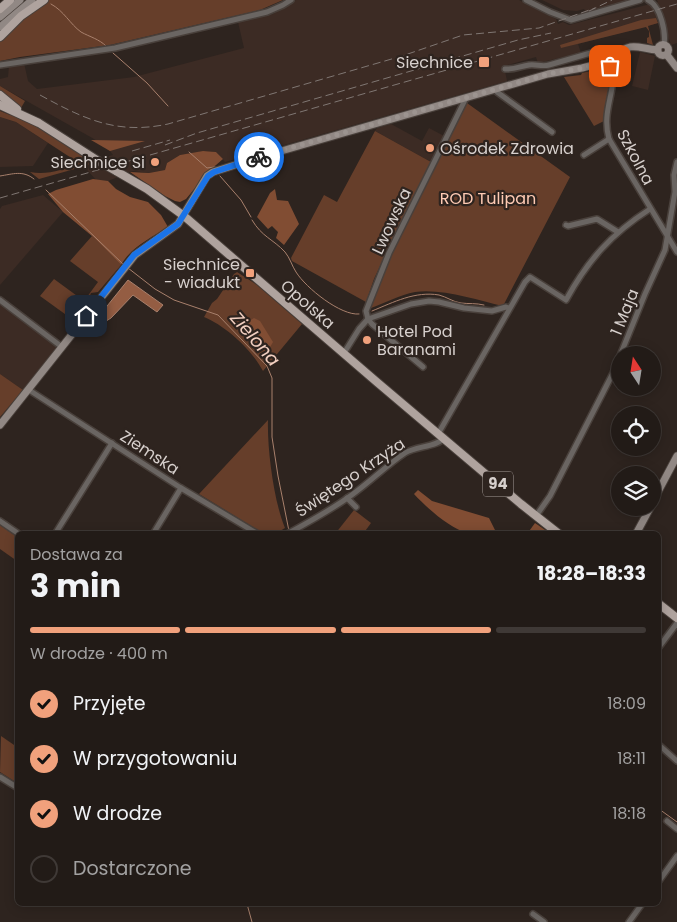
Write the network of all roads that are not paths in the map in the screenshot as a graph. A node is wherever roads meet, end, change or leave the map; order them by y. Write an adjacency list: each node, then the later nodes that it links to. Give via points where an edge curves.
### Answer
1 (10, 0): 9 (main road)
2 (20, 0): 10 (street)
3 (32, 0): 11 (street)
4 (44, 0): 12 (main road, via 21,16)
5 (291, 0): 15 (street, via 267,12 115,48)
6 (526, 0): 7 (street, via 571,20)
7 (640, 0)
8 (648, 0): 13 (street, via 657,10 665,37)
9 (0, 9)
10 (0, 17)
11 (0, 27)
12 (0, 37)
13 (661, 48): 14 (street, via 629,46); 17 (street, via 660,54 666,55)
14 (609, 57): 16 (street, via 616,61); 18 (street, via 601,50 549,66 532,64); 19 (street, via 582,68 548,74)
15 (0, 65)
16 (612, 66): 25 (street, Szkolna, via 606,121)
17 (677, 68)
18 (505, 69)
19 (496, 90): 21 (street); 24 (street)
20 (0, 95): 23 (main road, Opolska / 94)
21 (466, 98): 29 (street, via 214,172 204,181); 36 (street, Lwowska, via 389,253 366,307)
22 (0, 105): 23 (main road, Opolska / 94)
23 (24, 115): 29 (main road, Opolska / 94, bridge, via 147,189)
24 (552, 132)
25 (609, 139): 26 (street); 28 (street, Szkolna)
26 (584, 155)
27 (677, 162): 32 (street, 1 Maja)
28 (650, 208): 31 (street); 32 (street, Szkolna)
29 (184, 216): 37 (street, via 130,260); 38 (main road, Opolska / 94)
30 (566, 225): 31 (street, via 597,219)
31 (618, 232): 35 (street, via 586,266 566,300 530,277)
32 (667, 237): 33 (street, Szkolna); 49 (street, 1 Maja, via 665,250 613,373 550,496)
33 (677, 252)
34 (0, 300): 37 (street)
35 (509, 308): 36 (street, via 492,310 421,302); 42 (street)
36 (368, 319): 38 (street, Lwowska); 39 (street)
37 (62, 347): 40 (street)
38 (344, 354): 42 (main road, Opolska / 94)
39 (423, 367)
40 (29, 390): 41 (street); 43 (street, Ziemska)
41 (0, 425)
42 (441, 436): 47 (street, Świętego Krzyża, via 438,443 406,452); 49 (main road, Opolska / 94)
43 (112, 443): 46 (street, Ziemska); 53 (street)
44 (677, 456): 45 (street)
45 (661, 486)
46 (182, 488): 54 (street); 55 (street, Ziemska)
47 (347, 498): 48 (street); 56 (street, Świętego Krzyża)
48 (356, 508)
49 (536, 516): 57 (main road, Opolska / 94)
50 (646, 516): 58 (street)
51 (0, 520): 52 (street)
52 (15, 531)
53 (57, 531)
54 (155, 531)
55 (253, 531)
56 (292, 531)
57 (555, 531)
58 (638, 531)
59 (661, 606): 60 (main road)
60 (677, 618)
61 (677, 623): 62 (street)
62 (661, 643)
63 (661, 747): 64 (street)
64 (677, 761)
65 (0, 777): 66 (street)
66 (15, 786)
67 (667, 821): 68 (street)
68 (677, 829)
69 (677, 856): 70 (street)
70 (661, 878)
71 (641, 906): 74 (street)
72 (533, 914): 73 (street)
73 (544, 922)
74 (629, 922)

